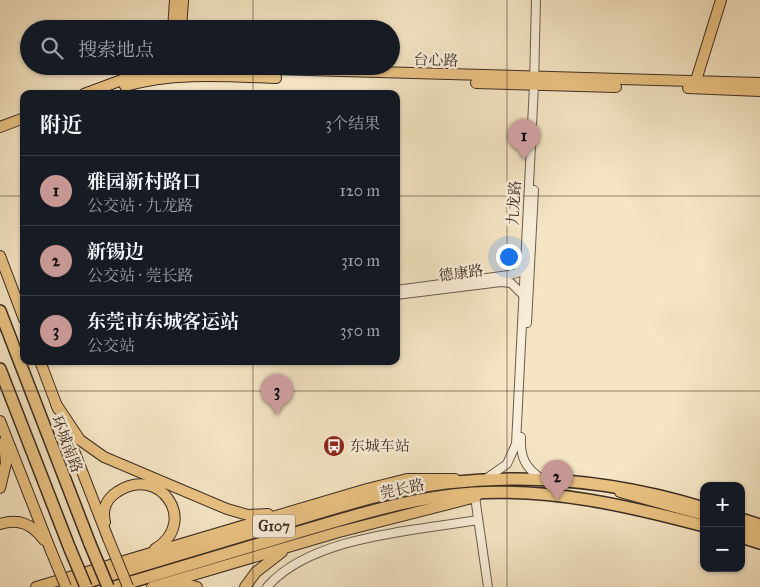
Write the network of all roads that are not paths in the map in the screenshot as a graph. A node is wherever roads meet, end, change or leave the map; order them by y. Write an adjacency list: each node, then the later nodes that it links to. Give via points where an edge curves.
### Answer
1 (174, 0): 7 (main road)
2 (182, 0): 8 (main road)
3 (536, 0): 12 (street, 九龙路)
4 (541, 0): 12 (street, 九龙路)
5 (716, 0): 14 (main road)
6 (721, 0): 14 (main road)
7 (173, 20)
8 (181, 20)
9 (135, 75): 15 (main road, 台心路)
10 (165, 75): 16 (main road, 台心路)
11 (322, 75): 12 (main road, 台心路)
12 (537, 81): 14 (main road, 台心路); 23 (street, 九龙路); 36 (street, 九龙路, via 521,454 526,466)
13 (760, 83): 14 (main road, 台心路)
14 (692, 85): 17 (main road, 台心路)
15 (95, 90)
16 (116, 90)
17 (760, 91)
18 (20, 120): 20 (main road)
19 (20, 126): 21 (main road)
20 (0, 128)
21 (0, 134)
22 (0, 256): 27 (main road)
23 (524, 266): 24 (street, 德康路, via 509,276); 26 (street, 九龙路)
24 (400, 290)
25 (400, 294): 26 (street, 德康路, via 500,282 511,283)
26 (523, 296): 35 (street, 九龙路, via 516,444 507,464 492,476)
27 (20, 308)
28 (0, 311): 29 (highway, 环城南路, bridge)
29 (20, 363)
30 (21, 365): 61 (highway, 环城南路, bridge)
31 (41, 365): 33 (main road)
32 (0, 369): 60 (highway, bridge)
33 (56, 404): 42 (main road, via 80,440 104,458 237,513); 51 (main road)
34 (0, 421): 38 (main road, via 6,464); 55 (main road)
35 (480, 480): 36 (highway, 莞长路 / G107); 42 (main road, via 407,480); 59 (highway, 莞长路 / G107, via 390,493)
36 (544, 480): 37 (highway, 莞长路 / G107)
37 (599, 484): 41 (highway, 莞长路 / G107, via 628,488); 43 (main road, 莞长路, via 627,495)
38 (0, 488)
39 (493, 492): 40 (main road); 47 (highway, 莞长路 / G107, via 584,499); 62 (highway, 莞长路 / G107, via 448,495 392,505)
40 (475, 497): 44 (street); 54 (main road)
41 (700, 507)
42 (287, 513): 56 (main road)
43 (700, 514)
44 (478, 520): 68 (street, via 358,541 313,553 283,572); 69 (street)
45 (745, 521): 48 (highway)
46 (0, 524): 55 (main road, via 13,521 27,523)
47 (700, 525)
48 (760, 525)
49 (745, 528): 50 (main road)
50 (760, 533)
51 (108, 538): 56 (main road, via 103,512 112,495 139,484 160,490 173,507 174,528 161,545); 63 (main road, bridge)
52 (745, 538): 53 (highway)
53 (760, 543)
54 (298, 544): 64 (main road); 67 (main road, via 256,572)
55 (51, 552): 58 (main road, bridge)
56 (136, 557): 57 (main road)
57 (36, 587)
58 (66, 587)
59 (71, 587)
60 (86, 587)
61 (108, 587)
62 (114, 587)
63 (128, 587)
64 (152, 587)
65 (156, 587): 66 (main road, via 185,584)
66 (197, 587)
67 (245, 587)
68 (267, 587)
69 (488, 587)

